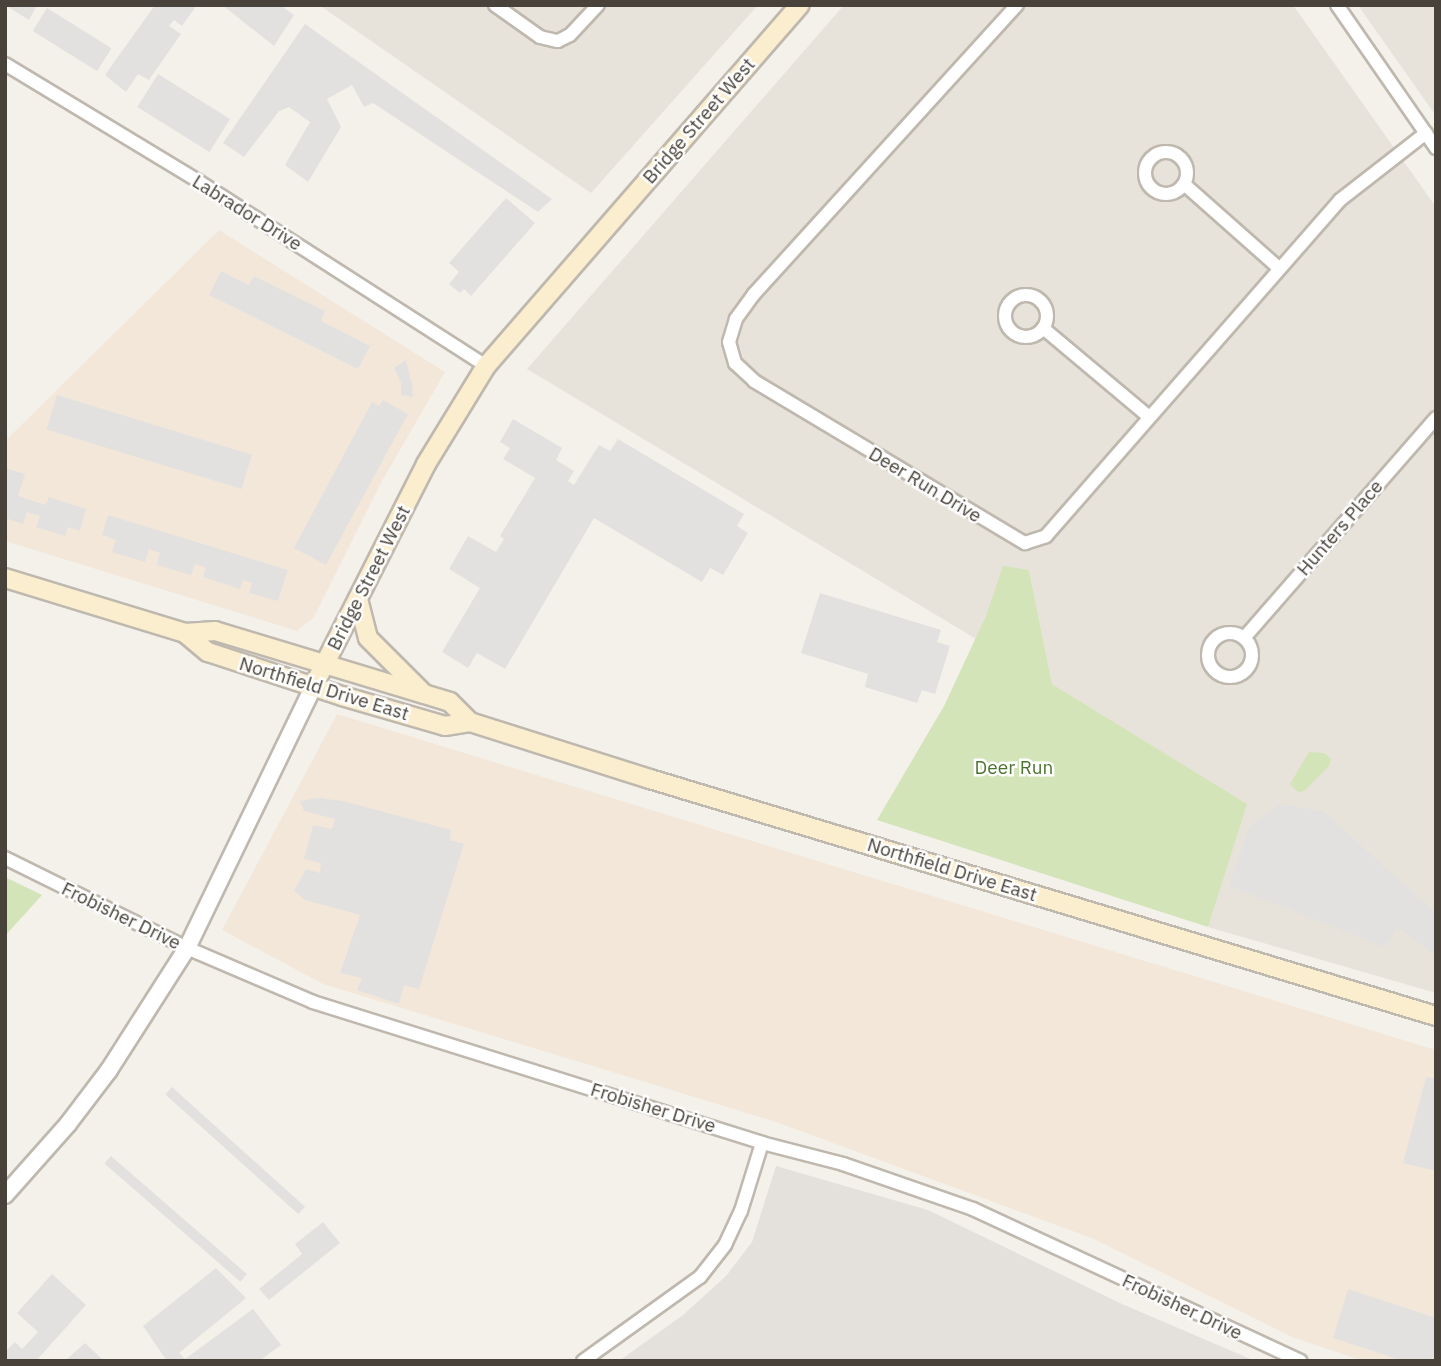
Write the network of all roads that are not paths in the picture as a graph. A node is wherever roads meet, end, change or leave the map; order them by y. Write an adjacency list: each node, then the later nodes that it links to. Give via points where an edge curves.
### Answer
1 (495, 5): 2 (street, via 540,37 558,41 570,35)
2 (598, 5)
3 (800, 5): 12 (main road, Bridge Street West)
4 (1017, 5): 13 (street, Deer Run Drive, via 754,294 736,319 729,342 735,363 754,381 1025,543 1046,536)
5 (1337, 5): 7 (street)
6 (5, 64): 12 (street, Labrador Drive, via 198,181)
7 (1426, 133): 8 (street); 10 (street, Deer Run Drive, via 1340,200)
8 (1436, 148)
9 (1184, 184): 10 (street)
10 (1279, 268): 13 (street, Deer Run Drive)
11 (1043, 328): 13 (street)
12 (486, 366): 16 (main road, Bridge Street West, via 426,464)
13 (1149, 417)
14 (1436, 418): 18 (street, Hunters Place)
15 (5, 578): 17 (main road, Northfield Drive East)
16 (358, 599): 19 (main road, Bridge Street West); 21 (main road, via 368,638)
17 (186, 633): 19 (main road, Northfield Drive East, via 215,631); 20 (main road, Northfield Drive East, via 208,652)
18 (1244, 638)
19 (324, 665): 20 (main road, Bridge Street West); 21 (main road, Northfield Drive East)
20 (313, 687): 22 (main road, Northfield Drive East, via 445,726); 24 (street, Bridge Street West)
21 (424, 694): 22 (main road, Northfield Drive East, via 450,702)
22 (470, 722): 25 (main road, Northfield Drive East)
23 (5, 858): 24 (street, Frobisher Drive)
24 (187, 948): 26 (street, Frobisher Drive, via 313,1002); 27 (street, Bridge Street West, via 109,1070)
25 (1436, 1016)
26 (762, 1143): 28 (street, via 741,1212 725,1245 700,1277); 29 (street, Frobisher Drive, via 843,1164 973,1209)
27 (5, 1195)
28 (583, 1361)
29 (1300, 1361)

